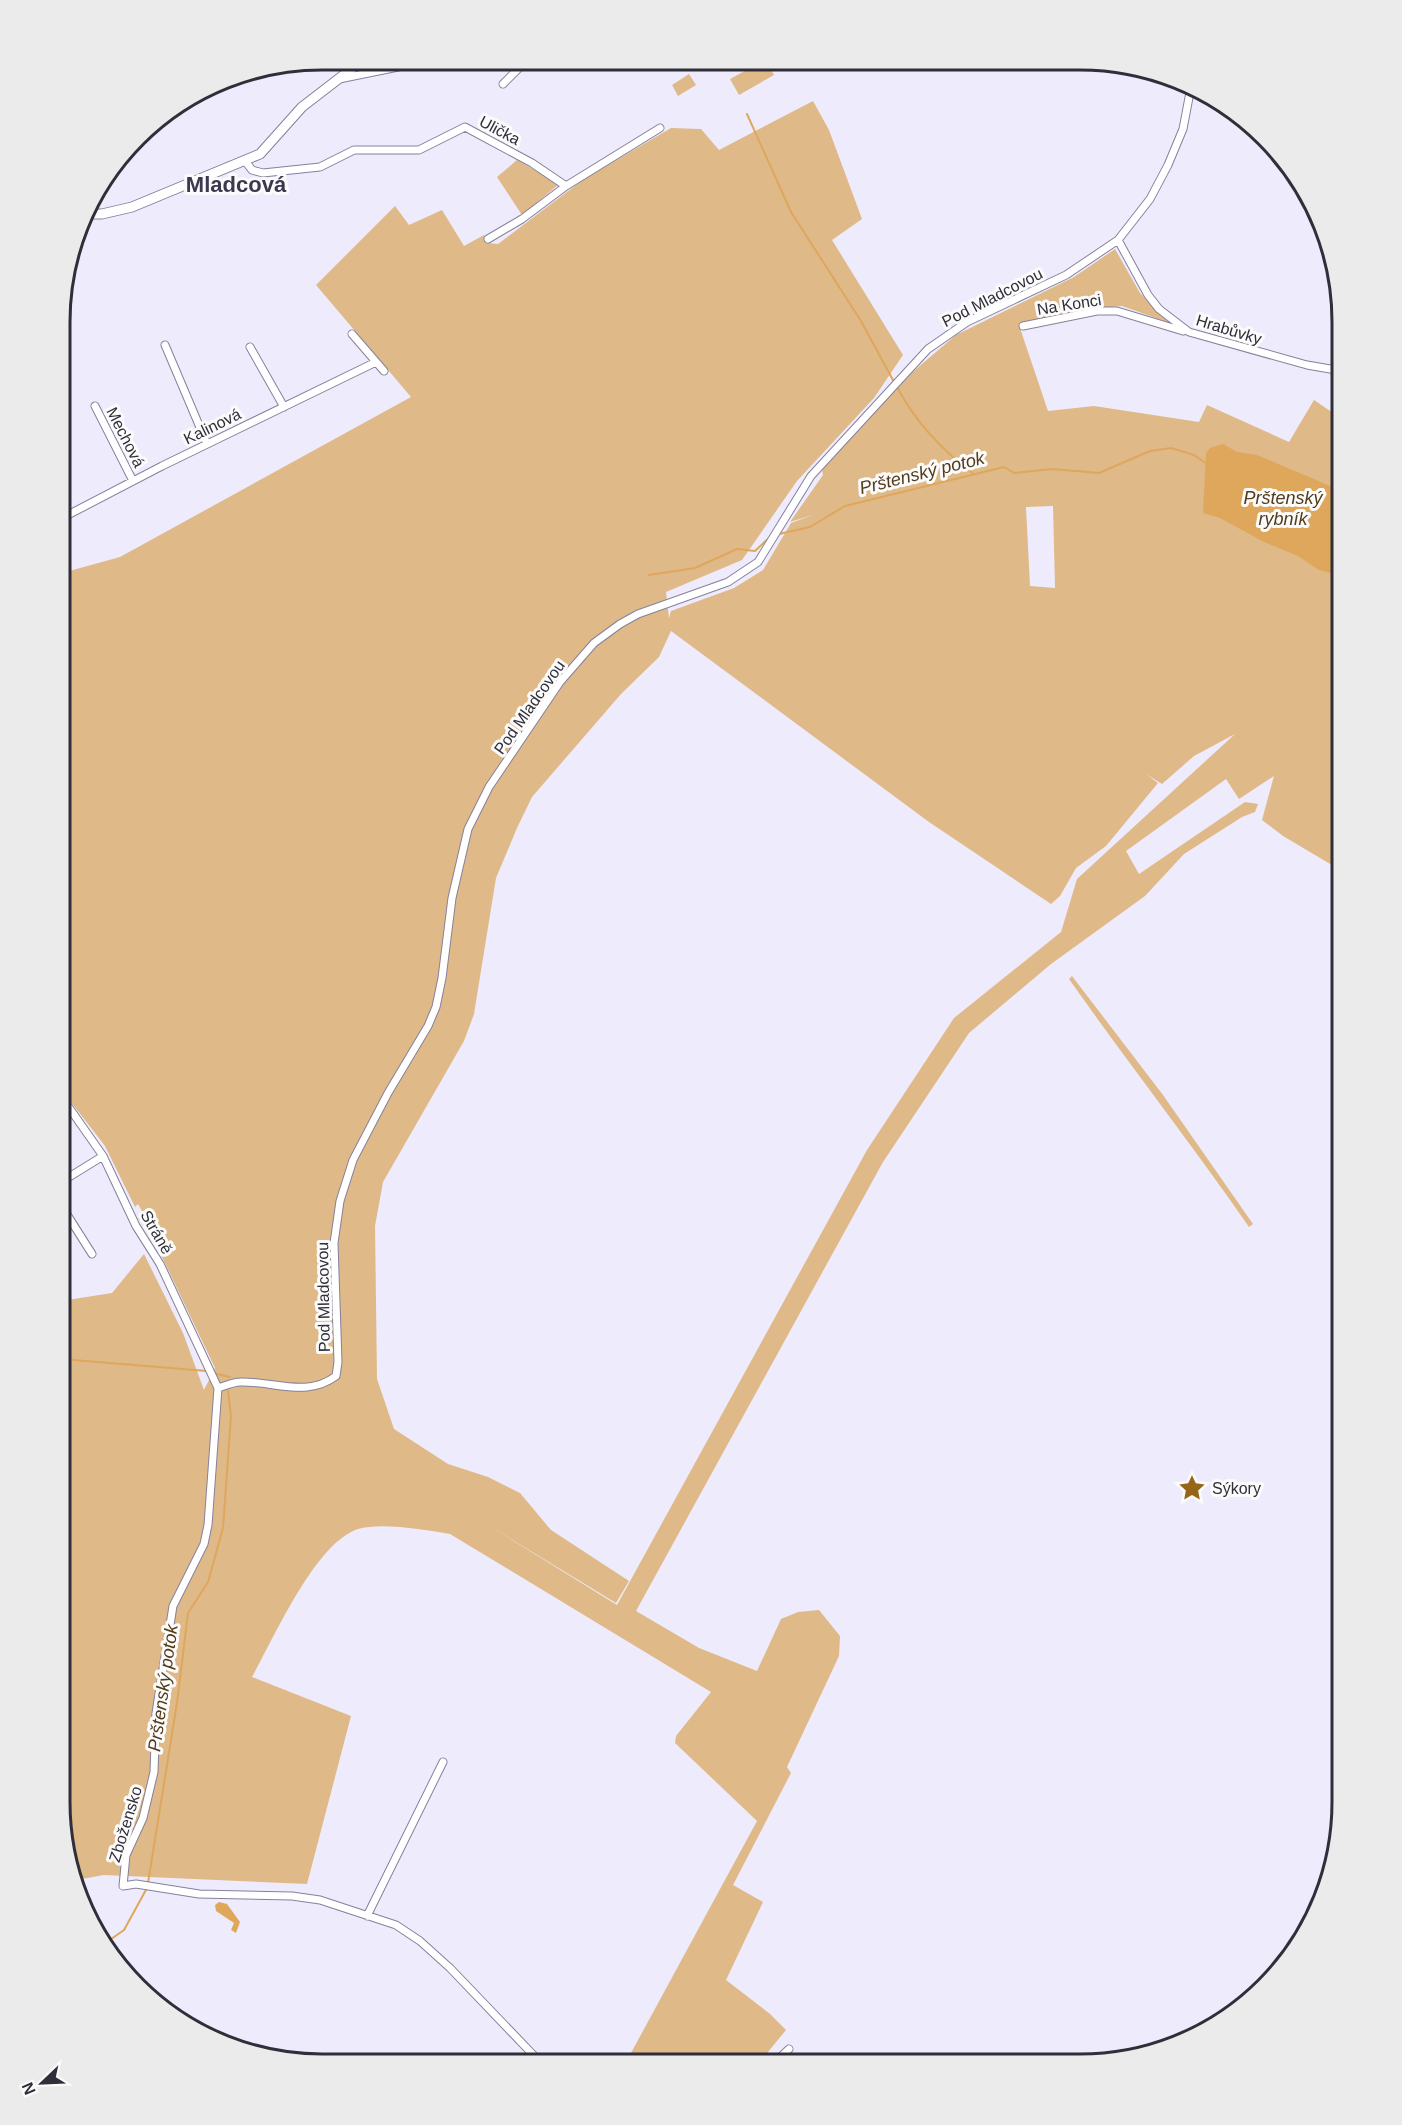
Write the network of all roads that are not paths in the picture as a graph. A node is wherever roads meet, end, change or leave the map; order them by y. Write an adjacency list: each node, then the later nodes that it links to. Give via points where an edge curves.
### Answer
1 (350, 70): 4 (street)
2 (384, 70): 4 (street)
3 (517, 70): 5 (street)
4 (337, 80): 8 (street, via 302,107 267,149)
5 (503, 84)
6 (1189, 96): 12 (street, Pod Mladcovou, via 1183,129 1168,165 1150,199)
7 (660, 128): 9 (street)
8 (245, 161): 9 (street, Ulička, via 252,170 263,173 320,167 354,150 419,150 465,127); 10 (street, via 132,207)
9 (566, 186): 11 (street, via 522,219)
10 (96, 214)
11 (488, 238)
12 (1118, 240): 14 (street, Hrabůvky, via 1148,296); 31 (street, Pod Mladcovou, via 1066,275 967,322 928,349 811,476 758,562 736,578 638,614 599,639 560,682 489,787 468,829 458,862 436,1007 353,1160 340,1201 334,1244 336,1376 324,1385 308,1389 239,1382)
13 (1023, 326): 14 (street, Na Konci, via 1097,311 1117,311)
14 (1189, 332): 19 (street, Hrabůvky)
15 (352, 334): 18 (street)
16 (165, 345): 23 (street)
17 (250, 347): 22 (street)
18 (376, 362): 20 (street); 22 (street, Kalinová)
19 (1332, 369)
20 (384, 371)
21 (95, 406): 24 (street, Mechová)
22 (284, 407): 23 (street, Kalinová)
23 (207, 444): 24 (street, Kalinová)
24 (133, 481): 25 (street, Kalinová)
25 (70, 514)
26 (70, 1109): 27 (street, Stráně)
27 (103, 1156): 28 (street); 31 (street, Stráně, via 136,1226 160,1264)
28 (70, 1176)
29 (70, 1219): 30 (street)
30 (92, 1254)
31 (218, 1388): 33 (street, Zbožensko, via 208,1524 204,1544 173,1606 156,1713 154,1772 142,1818 126,1855 123,1886 136,1884 199,1894 292,1896 320,1900)
32 (443, 1762): 33 (street)
33 (367, 1916): 35 (street, Zbožensko, via 396,1925 420,1941)
34 (789, 2049): 36 (street)
35 (531, 2054)
36 (784, 2054)

